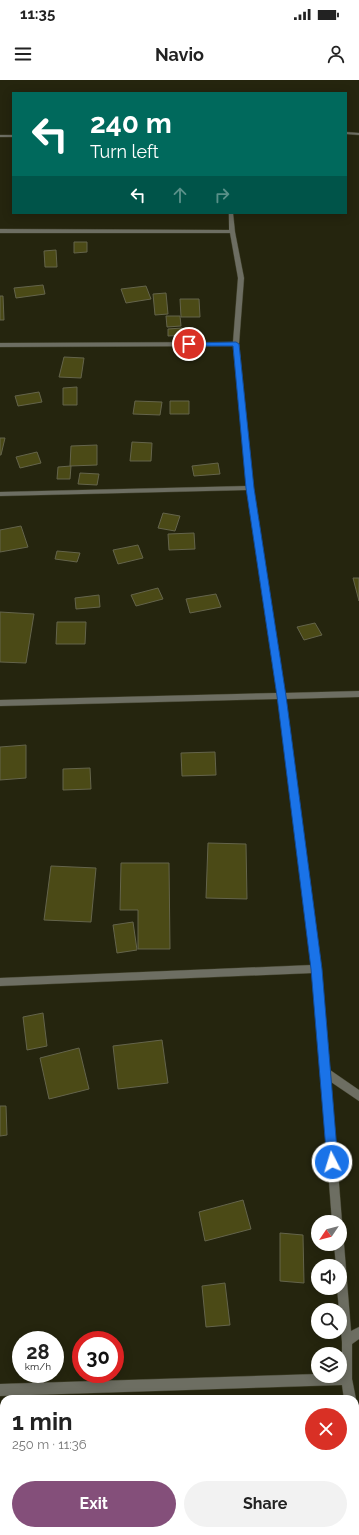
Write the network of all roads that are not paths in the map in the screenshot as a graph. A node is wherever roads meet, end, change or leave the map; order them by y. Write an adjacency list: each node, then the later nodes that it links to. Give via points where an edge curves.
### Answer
1 (347, 133): 2 (street)
2 (359, 134)
3 (0, 136): 4 (street)
4 (12, 136)
5 (231, 214): 7 (street)
6 (0, 231): 7 (street)
7 (232, 232): 8 (street, via 241,278)
8 (236, 344): 9 (street); 10 (street)
9 (0, 346)
10 (250, 488): 11 (street); 13 (street)
11 (0, 494)
12 (359, 694): 13 (street)
13 (281, 696): 14 (street); 15 (street)
14 (0, 703)
15 (316, 969): 16 (street); 17 (street)
16 (0, 982)
17 (325, 1072): 18 (street); 19 (street)
18 (359, 1096)
19 (336, 1215)
20 (340, 1251): 22 (street)
21 (359, 1332): 22 (street)
22 (347, 1342): 23 (street)
23 (347, 1347)
24 (347, 1379): 27 (street)
25 (311, 1380): 26 (street)
26 (0, 1390)
27 (349, 1395)

